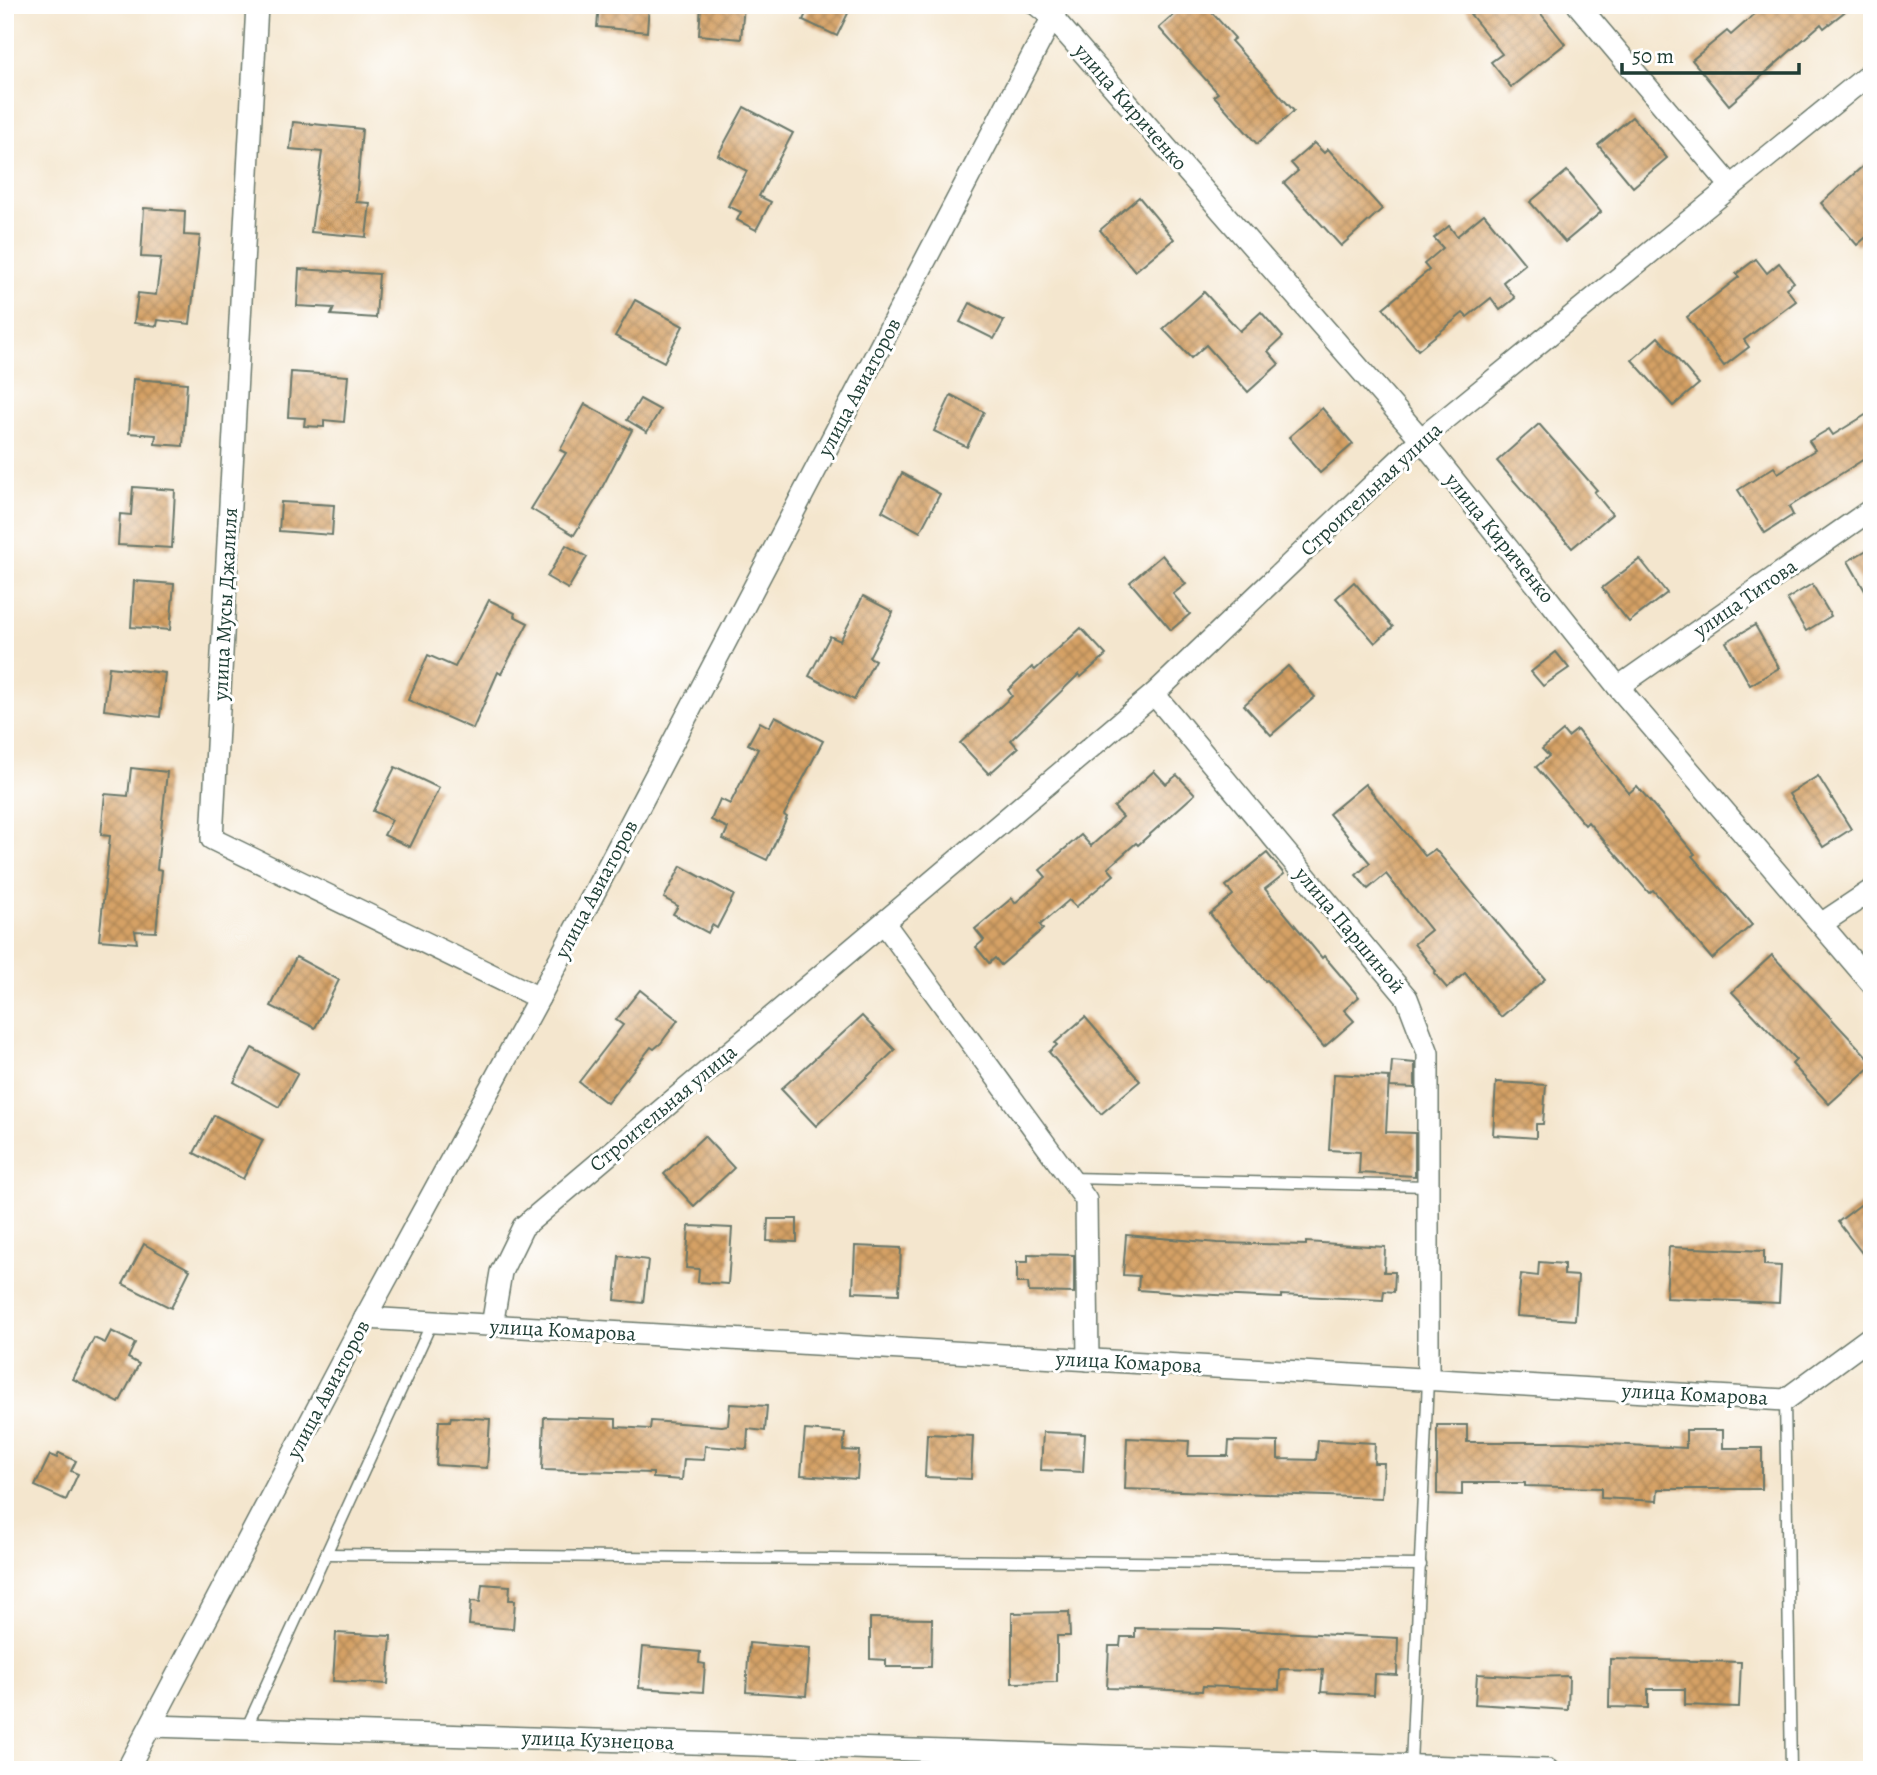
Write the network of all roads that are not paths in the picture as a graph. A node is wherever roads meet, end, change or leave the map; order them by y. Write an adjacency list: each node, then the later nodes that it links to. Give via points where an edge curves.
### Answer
1 (257, 5): 14 (street, улица Мусы Джалиля, via 212,839)
2 (1578, 5): 5 (street)
3 (1050, 9): 6 (street, улица Кириченко); 14 (street, улица Авиаторов)
4 (1872, 72): 5 (street, Строительная улица)
5 (1731, 186): 6 (street, Строительная улица)
6 (1421, 439): 8 (street, улица Кириченко); 9 (street, Строительная улица)
7 (1872, 509): 8 (street, улица Титова)
8 (1618, 687): 12 (street, улица Кириченко)
9 (1154, 694): 11 (street, Строительная улица); 16 (street, улица Паршиной, via 1407,998 1428,1053)
10 (1872, 890): 12 (street)
11 (884, 922): 15 (street); 19 (street, Строительная улица, via 523,1227 501,1272)
12 (1821, 924): 13 (street, улица Кириченко)
13 (1872, 984)
14 (539, 998): 17 (street, улица Авиаторов)
15 (1070, 1178): 16 (lane); 21 (street, via 1086,1200)
16 (1429, 1186): 22 (street, улица Паршиной)
17 (365, 1318): 18 (street, улица Комарова); 26 (street, улица Авиаторов)
18 (432, 1322): 19 (street, улица Комарова); 24 (lane)
19 (492, 1326): 21 (street, улица Комарова)
20 (1872, 1336): 23 (street, улица Комарова)
21 (1088, 1360): 22 (street, улица Комарова)
22 (1429, 1379): 23 (street, улица Комарова); 25 (lane)
23 (1785, 1400): 31 (lane)
24 (326, 1554): 25 (lane); 27 (lane)
25 (1421, 1565): 28 (lane)
26 (152, 1726): 27 (street, улица Кузнецова); 29 (street, улица Авиаторов)
27 (246, 1729): 28 (street, улица Кузнецова)
28 (1410, 1765): 30 (street, улица Кузнецова)
29 (127, 1770)
30 (1548, 1770)
31 (1791, 1770)

